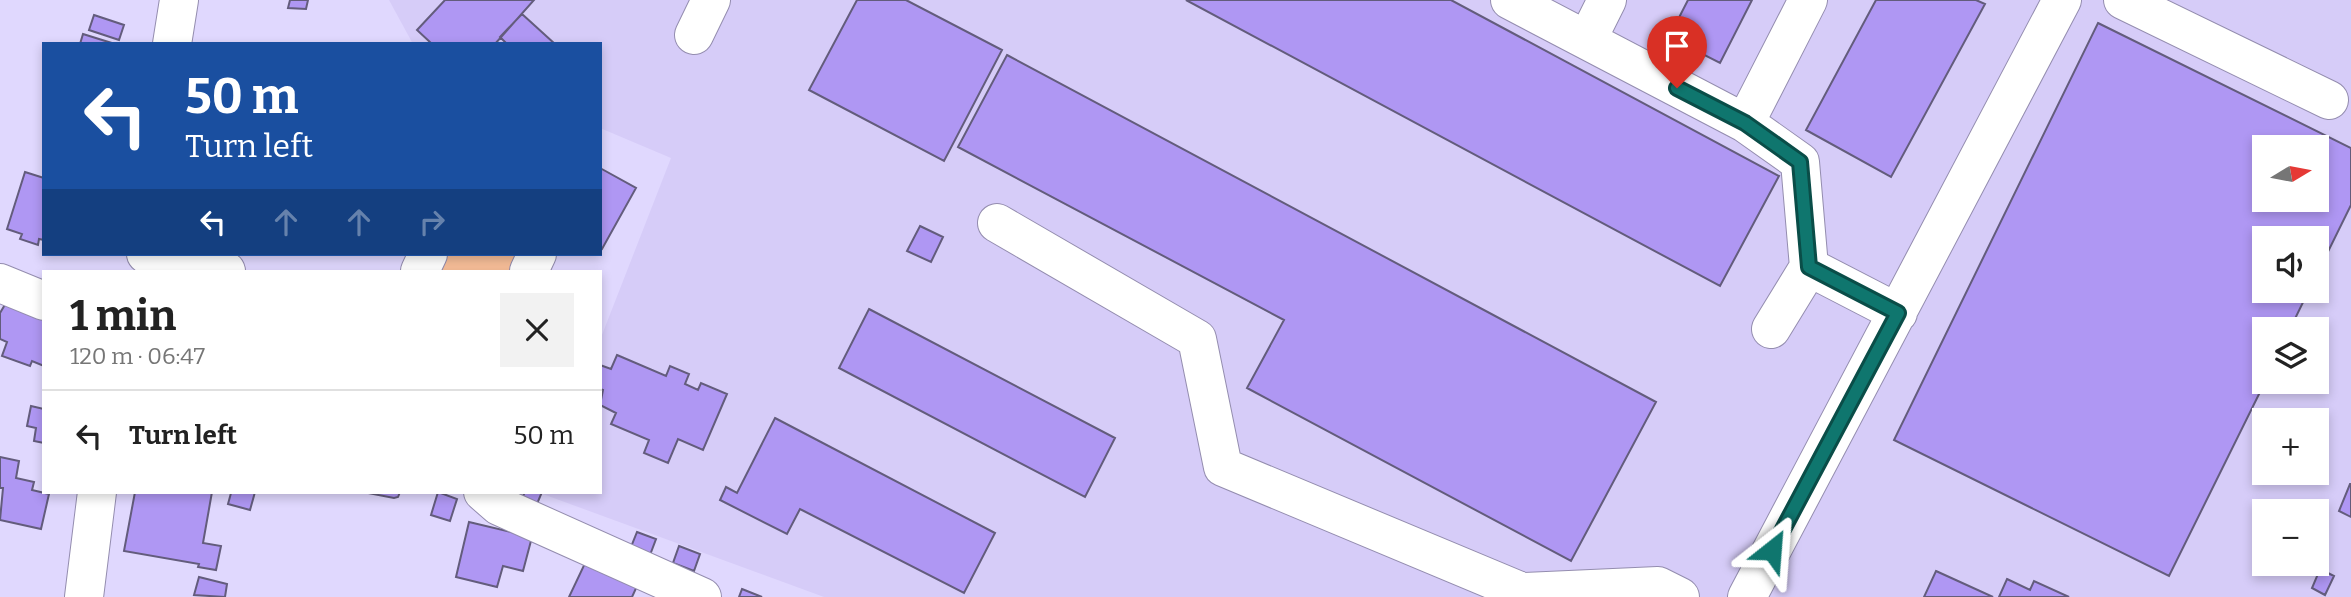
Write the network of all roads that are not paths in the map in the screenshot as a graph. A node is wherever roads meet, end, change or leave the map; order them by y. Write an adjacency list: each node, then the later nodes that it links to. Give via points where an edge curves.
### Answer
1 (179, 0): 10 (street)
2 (710, 0): 8 (street)
3 (1510, 0): 9 (street)
4 (1607, 0): 9 (street)
5 (1808, 0): 12 (street)
6 (2062, 0): 19 (street)
7 (2123, 0): 11 (street)
8 (694, 35)
9 (1587, 40): 12 (street)
10 (172, 42)
11 (2329, 100)
12 (1745, 123): 15 (street, via 1800,162)
13 (996, 223): 25 (street, via 1197,339 1223,467 1522,592 1658,586)
14 (155, 256): 16 (street)
15 (1809, 267): 19 (street); 20 (street)
16 (221, 270)
17 (0, 283): 18 (street)
18 (42, 300)
19 (1898, 313): 26 (street)
20 (1771, 328)
21 (97, 494): 23 (street)
22 (485, 494): 24 (street, via 499,506)
23 (84, 597)
24 (702, 597)
25 (1680, 597)
26 (1747, 597)

